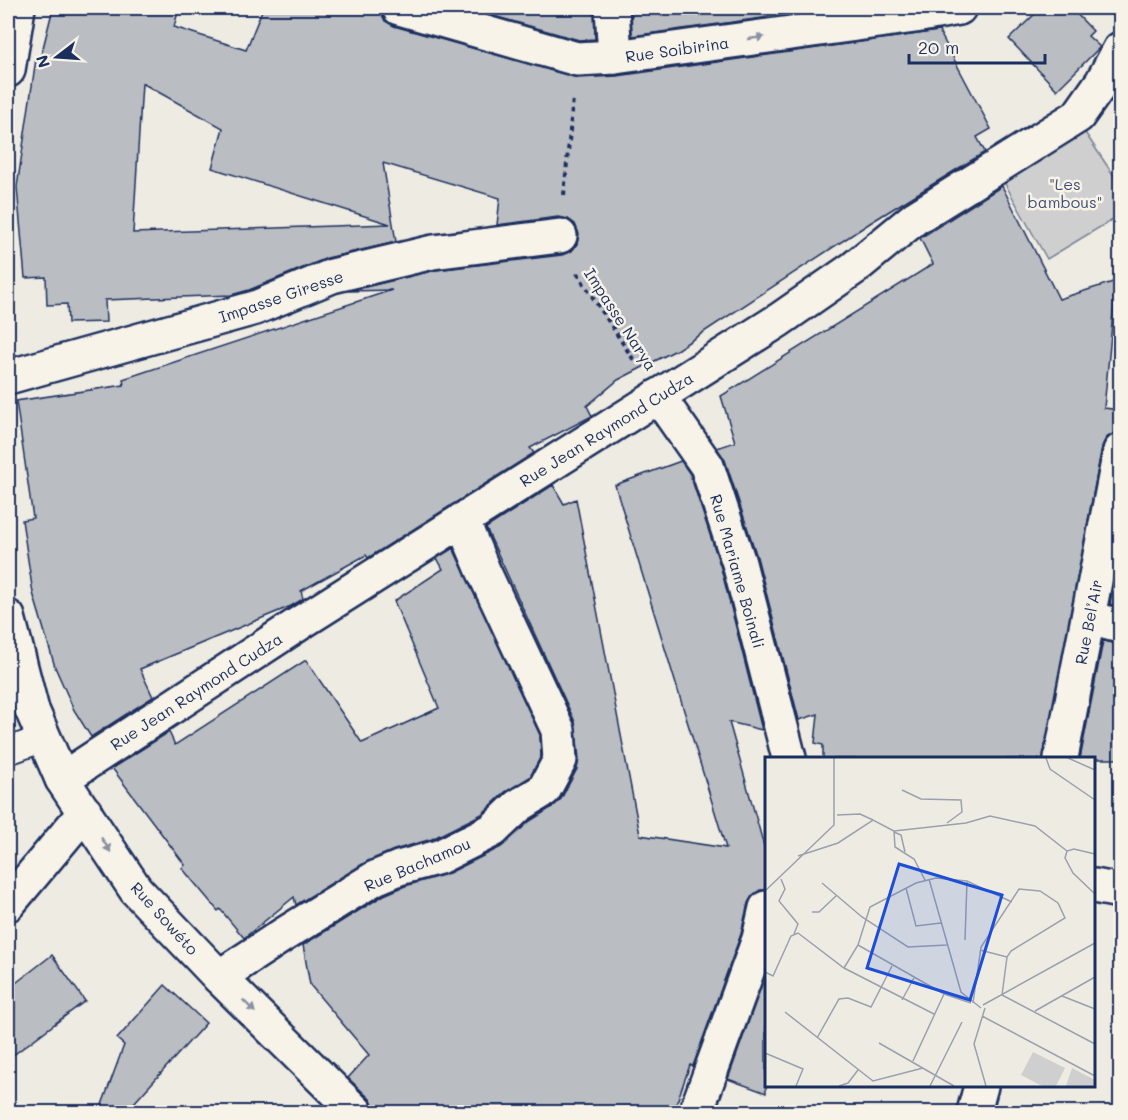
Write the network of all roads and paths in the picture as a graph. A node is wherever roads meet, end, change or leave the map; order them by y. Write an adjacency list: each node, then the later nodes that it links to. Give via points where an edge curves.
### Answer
1 (18, 8): 8 (street)
2 (399, 8): 7 (street, Rue Soibirina)
3 (612, 8): 6 (street)
4 (959, 8): 6 (street, Rue Soibirina, one-way to 4)
5 (1120, 50): 11 (street, Rue Jean Raymond Cudza, via 1078,116 915,218 854,268 779,320)
6 (615, 57): 7 (street, Rue Soibirina)
7 (577, 59): 9 (path)
8 (8, 70)
9 (562, 245): 10 (street, Impasse Giresse, via 434,252 332,276 255,308); 11 (path, Impasse Narya)
10 (8, 377)
11 (658, 396): 13 (street, Rue Jean Raymond Cudza); 19 (street, Rue Mariame Boinali, via 706,466 739,563)
12 (1120, 451): 15 (street, Rue Bel’Air)
13 (462, 520): 21 (street, Rue Jean Raymond Cudza); 27 (street, Rue Bachamou, via 558,730 560,760 544,790 518,806 493,830 439,857 375,878)
14 (8, 616): 17 (street, Rue Sowéto, via 32,710)
15 (1089, 618): 16 (street); 20 (street, Rue Bel’Air)
16 (1120, 626)
17 (44, 738): 18 (lane); 21 (street, Rue Sowéto)
18 (8, 751)
19 (788, 757)
20 (1061, 757)
21 (62, 779): 22 (street, Rue Sowéto)
22 (85, 812): 25 (street); 27 (street, Rue Sowéto, one-way to 27, via 136,890)
23 (1095, 886): 24 (street)
24 (1120, 891)
25 (8, 904)
26 (765, 912): 30 (street)
27 (219, 977): 29 (street, Rue Sowéto, one-way to 29)
28 (981, 1087): 31 (street)
29 (356, 1113)
30 (696, 1113)
31 (974, 1113)

